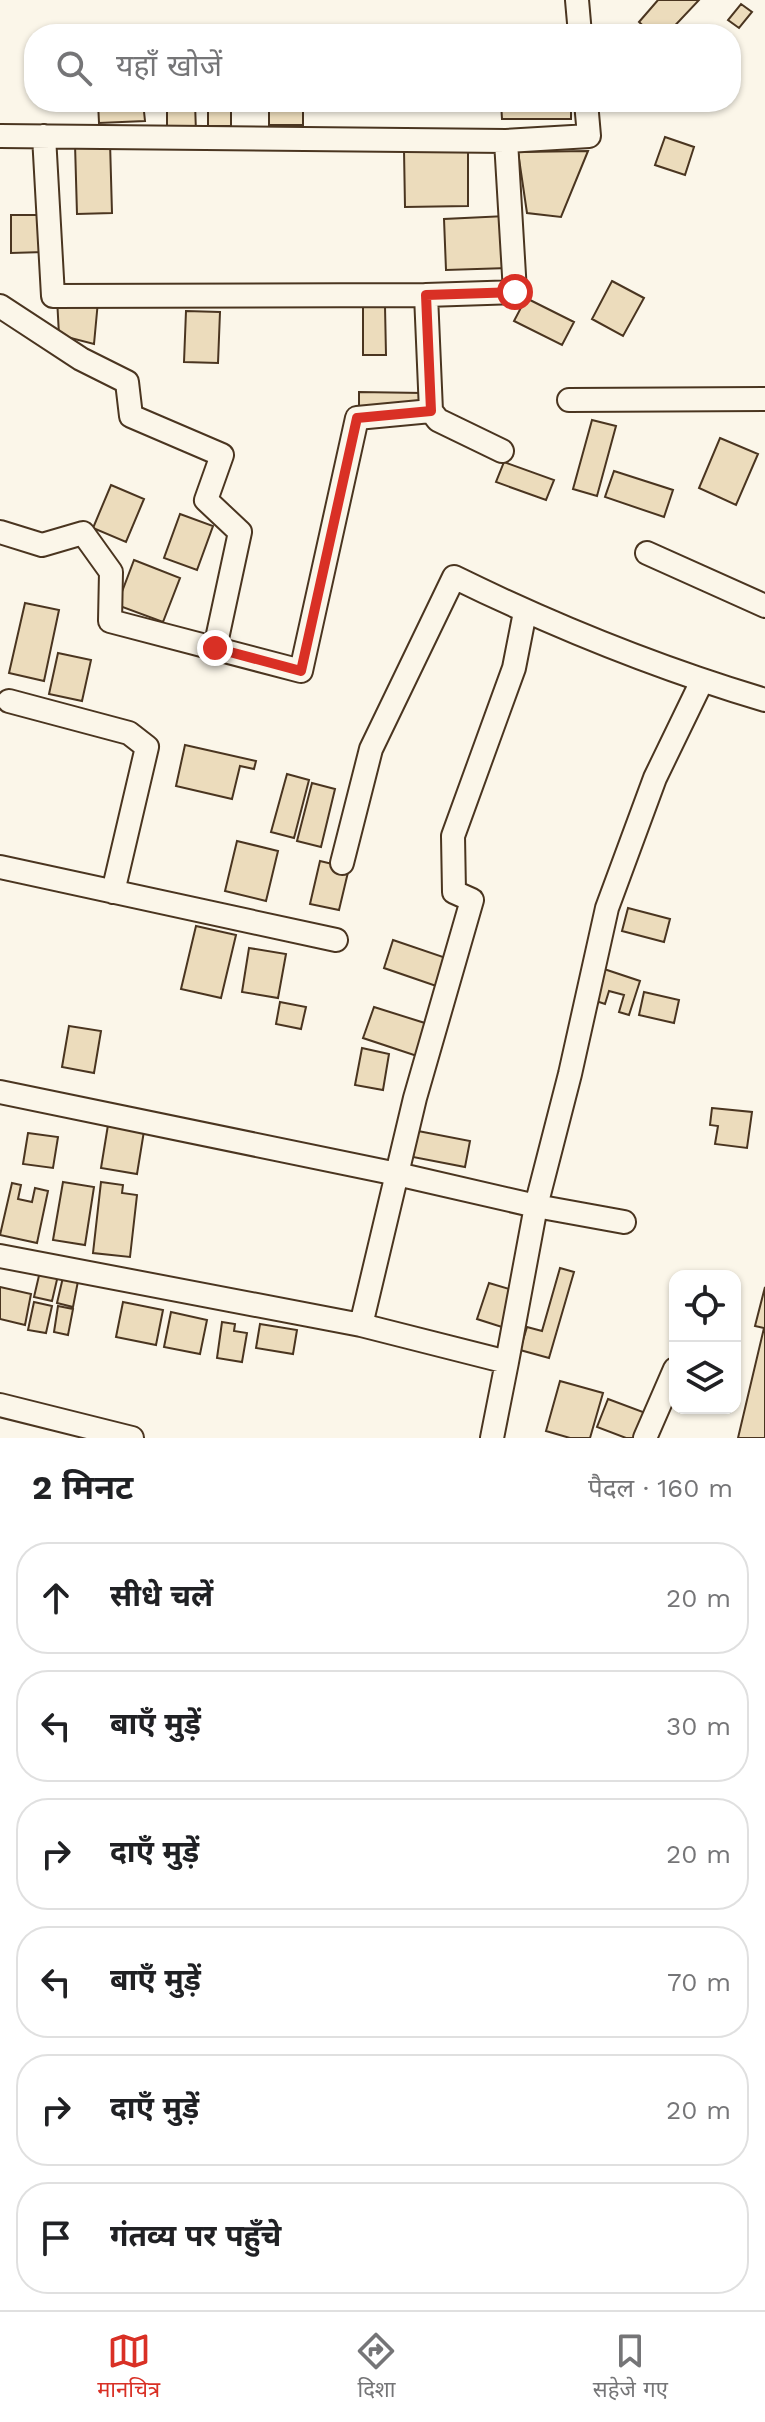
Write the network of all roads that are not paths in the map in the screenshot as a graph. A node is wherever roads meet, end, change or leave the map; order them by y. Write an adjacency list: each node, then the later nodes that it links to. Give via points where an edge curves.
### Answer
1 (577, 0): 2 (street)
2 (579, 24)
3 (587, 112): 6 (street, via 589,136)
4 (0, 136): 5 (street)
5 (44, 136): 6 (street); 7 (street, via 53,296)
6 (506, 141): 7 (street, via 515,292)
7 (426, 295): 11 (street)
8 (0, 306): 17 (street, via 127,382 131,416 222,455 206,500 240,532)
9 (765, 399): 10 (street)
10 (569, 400)
11 (431, 411): 12 (street, via 438,420); 17 (street, via 357,418 301,671)
12 (502, 451)
13 (0, 532): 17 (street, via 42,545 83,533 111,572 110,621)
14 (647, 553): 15 (street)
15 (765, 606)
16 (525, 612): 18 (street); 21 (street, via 454,577 371,749); 26 (street, via 514,668 453,836 454,892 472,900)
17 (215, 648)
18 (702, 681): 19 (street); 27 (street, via 655,778 607,908)
19 (765, 700)
20 (9, 701): 23 (street, via 129,733 147,747)
21 (342, 863)
22 (0, 867): 23 (street)
23 (113, 892): 24 (street)
24 (336, 940)
25 (0, 1092): 26 (street)
26 (397, 1174): 27 (street); 30 (street)
27 (536, 1206): 28 (street); 31 (street)
28 (624, 1222)
29 (0, 1256): 30 (street)
30 (361, 1325): 31 (street)
31 (507, 1362): 35 (street)
32 (669, 1383): 36 (street)
33 (0, 1405): 34 (street)
34 (132, 1438)
35 (492, 1438)
36 (645, 1438)

